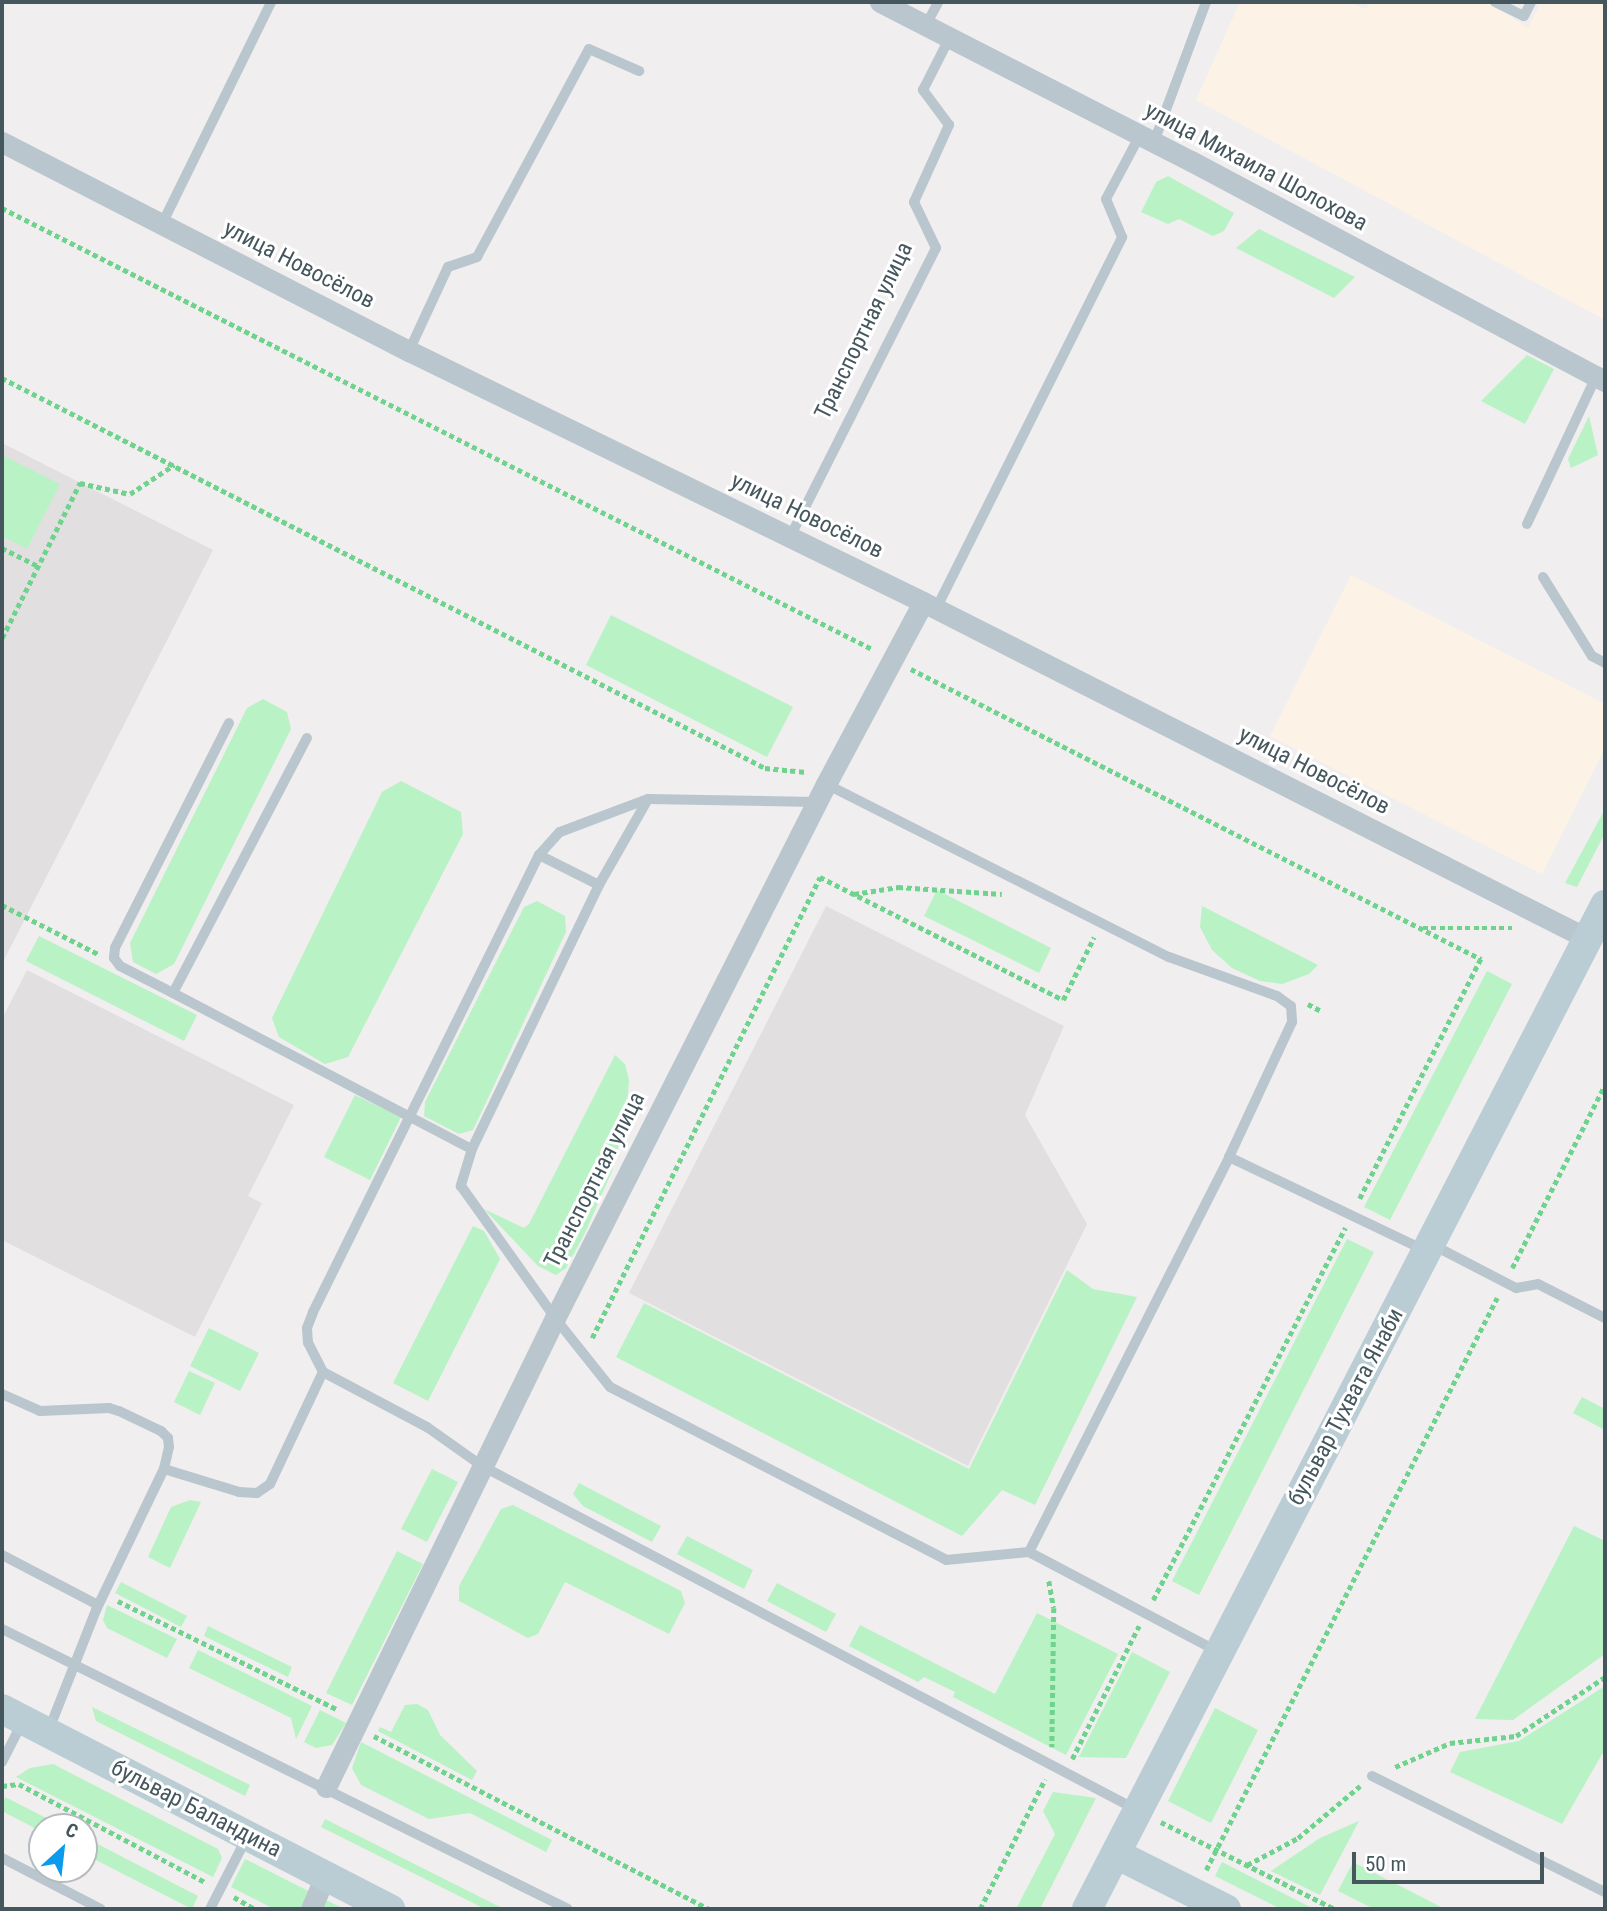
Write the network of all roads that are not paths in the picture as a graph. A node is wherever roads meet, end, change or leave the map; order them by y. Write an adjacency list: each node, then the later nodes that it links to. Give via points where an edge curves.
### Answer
1 (271, 2): 12 (lane)
2 (880, 2): 7 (street, улица Михаила Шолохова)
3 (938, 2): 7 (lane)
4 (1206, 2): 10 (lane)
5 (1494, 2): 6 (lane, via 1524,16)
6 (1531, 2)
7 (926, 25): 8 (street, улица Михаила Шолохова)
8 (950, 37): 10 (street, улица Михаила Шолохова); 16 (lane, Транспортная улица, via 923,90 949,125 914,202 936,248)
9 (639, 71): 13 (lane, via 589,50 477,257 448,268)
10 (1147, 139): 14 (street, улица Михаила Шолохова); 18 (lane, via 1106,199 1122,237)
11 (2, 142): 12 (street, улица Новосёлов)
12 (162, 224): 13 (street, улица Новосёлов)
13 (410, 351): 16 (street, улица Новосёлов)
14 (1601, 379): 15 (lane)
15 (1527, 524)
16 (790, 537): 18 (street, улица Новосёлов)
17 (1543, 577): 19 (lane, via 1592,656)
18 (929, 606): 22 (street, Транспортная улица, via 892,659); 27 (street, улица Новосёлов)
19 (1605, 663)
20 (229, 723): 28 (lane, via 115,948 120,966)
21 (307, 738): 28 (lane)
22 (824, 787): 23 (lane); 31 (lane, via 1170,957 1277,996 1291,1006 1292,1022); 33 (street, Транспортная улица)
23 (648, 799): 24 (lane, via 560,832); 25 (lane)
24 (539, 855): 25 (lane); 29 (lane)
25 (600, 885): 30 (lane)
26 (1605, 905): 27 (main road, бульвар Тухвата Янаби)
27 (1588, 939): 32 (main road, бульвар Тухвата Янаби)
28 (173, 993): 29 (lane)
29 (408, 1115): 30 (lane); 35 (lane, via 307,1328 308,1343)
30 (472, 1149): 33 (lane, via 461,1186)
31 (1229, 1157): 32 (lane); 39 (lane)
32 (1429, 1248): 34 (lane, via 1516,1288 1538,1284); 43 (main road, бульвар Тухвата Янаби)
33 (555, 1318): 37 (street, Транспортная улица); 39 (lane, via 610,1387 946,1560)
34 (1605, 1318)
35 (323, 1372): 37 (lane, via 426,1427); 38 (lane, via 270,1483 257,1493 239,1492)
36 (2, 1394): 38 (lane, via 40,1411 119,1411 168,1438)
37 (482, 1466): 48 (street, Транспортная улица); 49 (lane)
38 (164, 1469): 41 (lane)
39 (1029, 1552): 43 (lane)
40 (2, 1555): 41 (lane)
41 (98, 1605): 44 (lane)
42 (2, 1629): 44 (lane)
43 (1218, 1652): 49 (main road, бульвар Тухвата Янаби)
44 (73, 1663): 45 (lane); 48 (lane)
45 (24, 1721): 46 (lane); 50 (main road, бульвар Баландина)
46 (2, 1762)
47 (1372, 1776): 54 (lane)
48 (326, 1787): 59 (lane)
49 (1138, 1810): 51 (main road, бульвар Тухвата Янаби)
50 (248, 1836): 53 (main road, бульвар Баландина); 56 (lane)
51 (1116, 1853): 60 (main road, бульвар Тухвата Янаби); 61 (main road)
52 (2, 1858): 55 (lane)
53 (325, 1875): 57 (street); 58 (main road, бульвар Баландина)
54 (1605, 1892)
55 (101, 1909)
56 (210, 1909)
57 (311, 1909)
58 (390, 1909)
59 (568, 1909)
60 (1087, 1909)
61 (1226, 1909)

